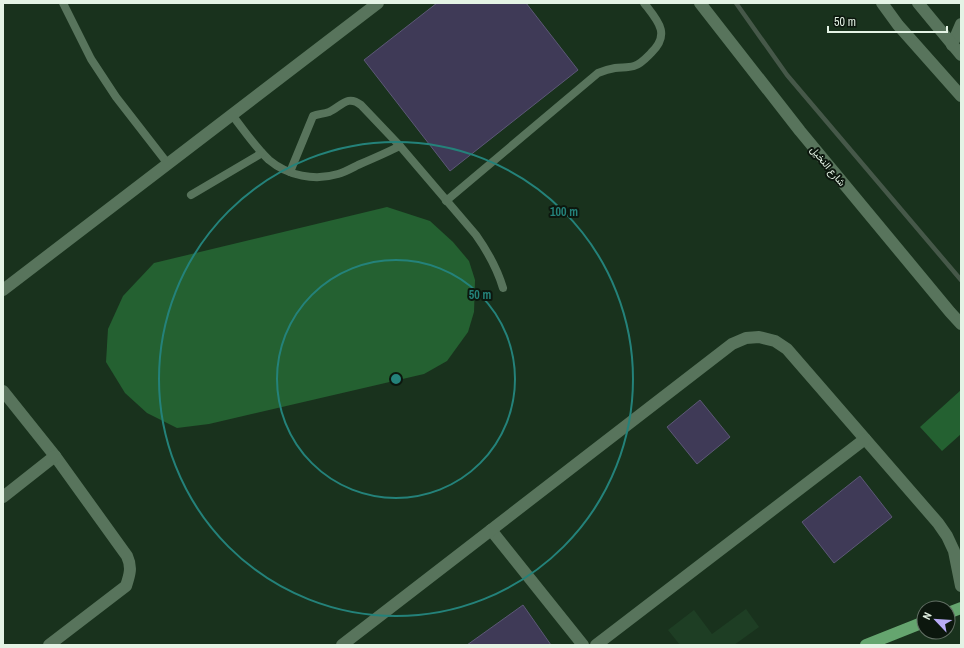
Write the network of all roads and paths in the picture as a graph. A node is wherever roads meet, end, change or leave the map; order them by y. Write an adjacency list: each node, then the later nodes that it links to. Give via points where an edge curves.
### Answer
1 (63, 3): 14 (lane, via 91,59 116,97)
2 (378, 3): 11 (street)
3 (644, 3): 17 (lane, via 661,29 662,35 657,48 634,66 610,69 598,74)
4 (700, 3): 20 (street, شارع النخيل, via 800,131)
5 (882, 3): 10 (street)
6 (918, 3): 8 (street)
7 (961, 24): 8 (street)
8 (952, 45): 9 (street)
9 (961, 55)
10 (961, 96)
11 (232, 115): 13 (lane); 14 (street)
12 (400, 146): 15 (lane, via 339,174 314,177); 15 (lane, via 361,105 348,101 327,113 313,116); 17 (lane)
13 (262, 153): 15 (lane); 16 (lane)
14 (168, 164): 19 (street)
15 (290, 172)
16 (191, 195)
17 (446, 201): 18 (lane, via 486,249)
18 (503, 288)
19 (3, 290)
20 (961, 324)
21 (3, 391): 23 (street)
22 (865, 439): 25 (street, via 787,349 775,341 759,337 746,338 732,344); 26 (street, via 947,536 954,551); 31 (street)
23 (55, 456): 24 (street); 28 (street, via 131,564 126,586)
24 (3, 497)
25 (492, 530): 29 (street); 30 (street)
26 (961, 586)
27 (916, 625): 32 (main road)
28 (49, 645)
29 (342, 645)
30 (583, 645)
31 (596, 645)
32 (867, 645)

